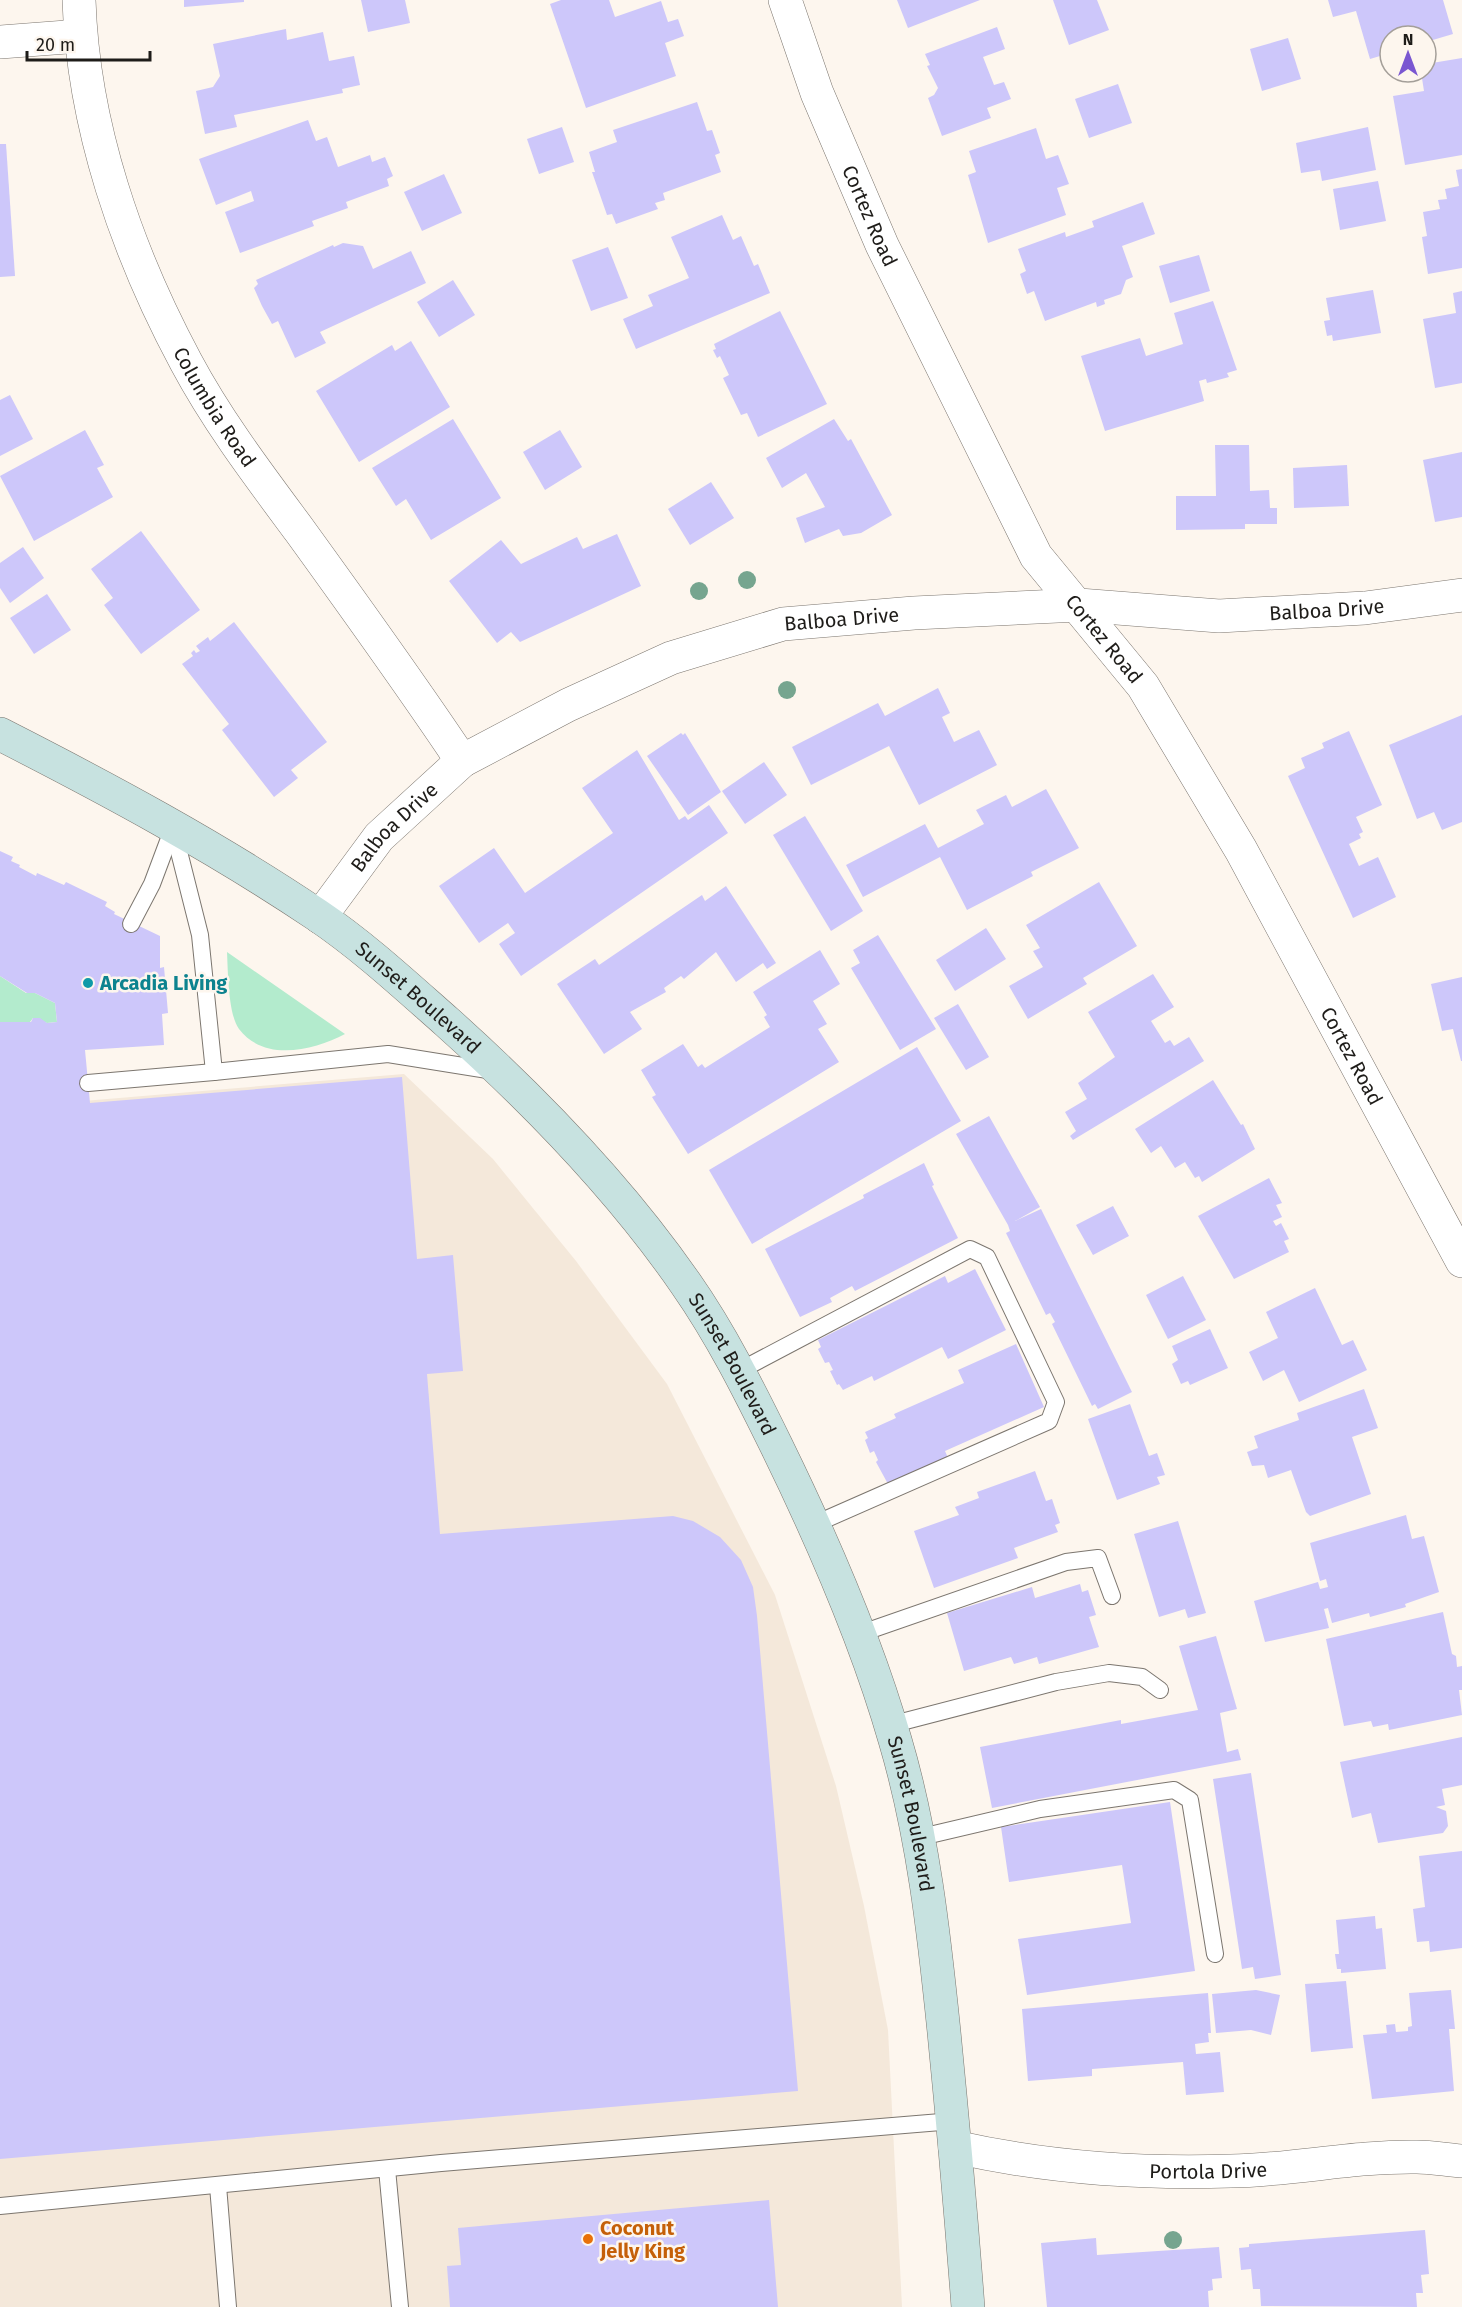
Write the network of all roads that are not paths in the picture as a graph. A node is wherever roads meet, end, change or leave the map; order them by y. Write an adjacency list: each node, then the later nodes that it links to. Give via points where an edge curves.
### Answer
1 (79, 0): 3 (street, Columbia Road)
2 (784, 0): 6 (street, Cortez Road, via 817,93 882,245 945,376 1036,556)
3 (80, 36): 4 (street); 8 (street, Columbia Road, via 100,147 141,270 187,363 246,457)
4 (0, 42)
5 (1462, 595): 6 (street, Balboa Drive, via 1365,608 1219,615)
6 (1079, 605): 8 (street, Balboa Drive, via 783,624 671,658 568,705); 15 (street, Cortez Road, via 1143,686 1241,850)
7 (0, 734): 9 (main road, Sunset Boulevard)
8 (462, 761): 10 (street, Balboa Drive, via 379,837)
9 (172, 828): 10 (main road, Sunset Boulevard); 11 (lane, via 152,884); 12 (lane, via 200,935)
10 (320, 917): 13 (main road, Sunset Boulevard, via 404,984)
11 (131, 924)
12 (214, 1072): 13 (lane, via 388,1054); 14 (lane)
13 (504, 1073): 16 (main road, Sunset Boulevard, via 606,1182 687,1285)
14 (88, 1083)
15 (1462, 1261)
16 (737, 1372): 17 (main road, Sunset Boulevard); 17 (lane, via 970,1249 987,1257 1056,1402 1049,1421)
17 (815, 1524): 19 (main road, Sunset Boulevard)
18 (1112, 1596): 19 (lane, via 1098,1558 1066,1562)
19 (859, 1634): 21 (main road, Sunset Boulevard)
20 (1160, 1690): 21 (lane, via 1142,1677 1109,1672)
21 (890, 1725): 22 (main road, Sunset Boulevard)
22 (917, 1838): 23 (lane, via 1040,1809 1174,1790 1190,1800); 24 (main road, Sunset Boulevard, via 937,1969)
23 (1215, 1954)
24 (954, 2134): 25 (street, Portola Drive, via 1020,2161 1119,2168 1232,2172 1418,2157); 26 (lane); 31 (main road, Sunset Boulevard)
25 (1462, 2161)
26 (387, 2169): 27 (lane); 30 (lane)
27 (218, 2186): 28 (lane); 29 (lane)
28 (0, 2206)
29 (228, 2307)
30 (400, 2307)
31 (968, 2307)

